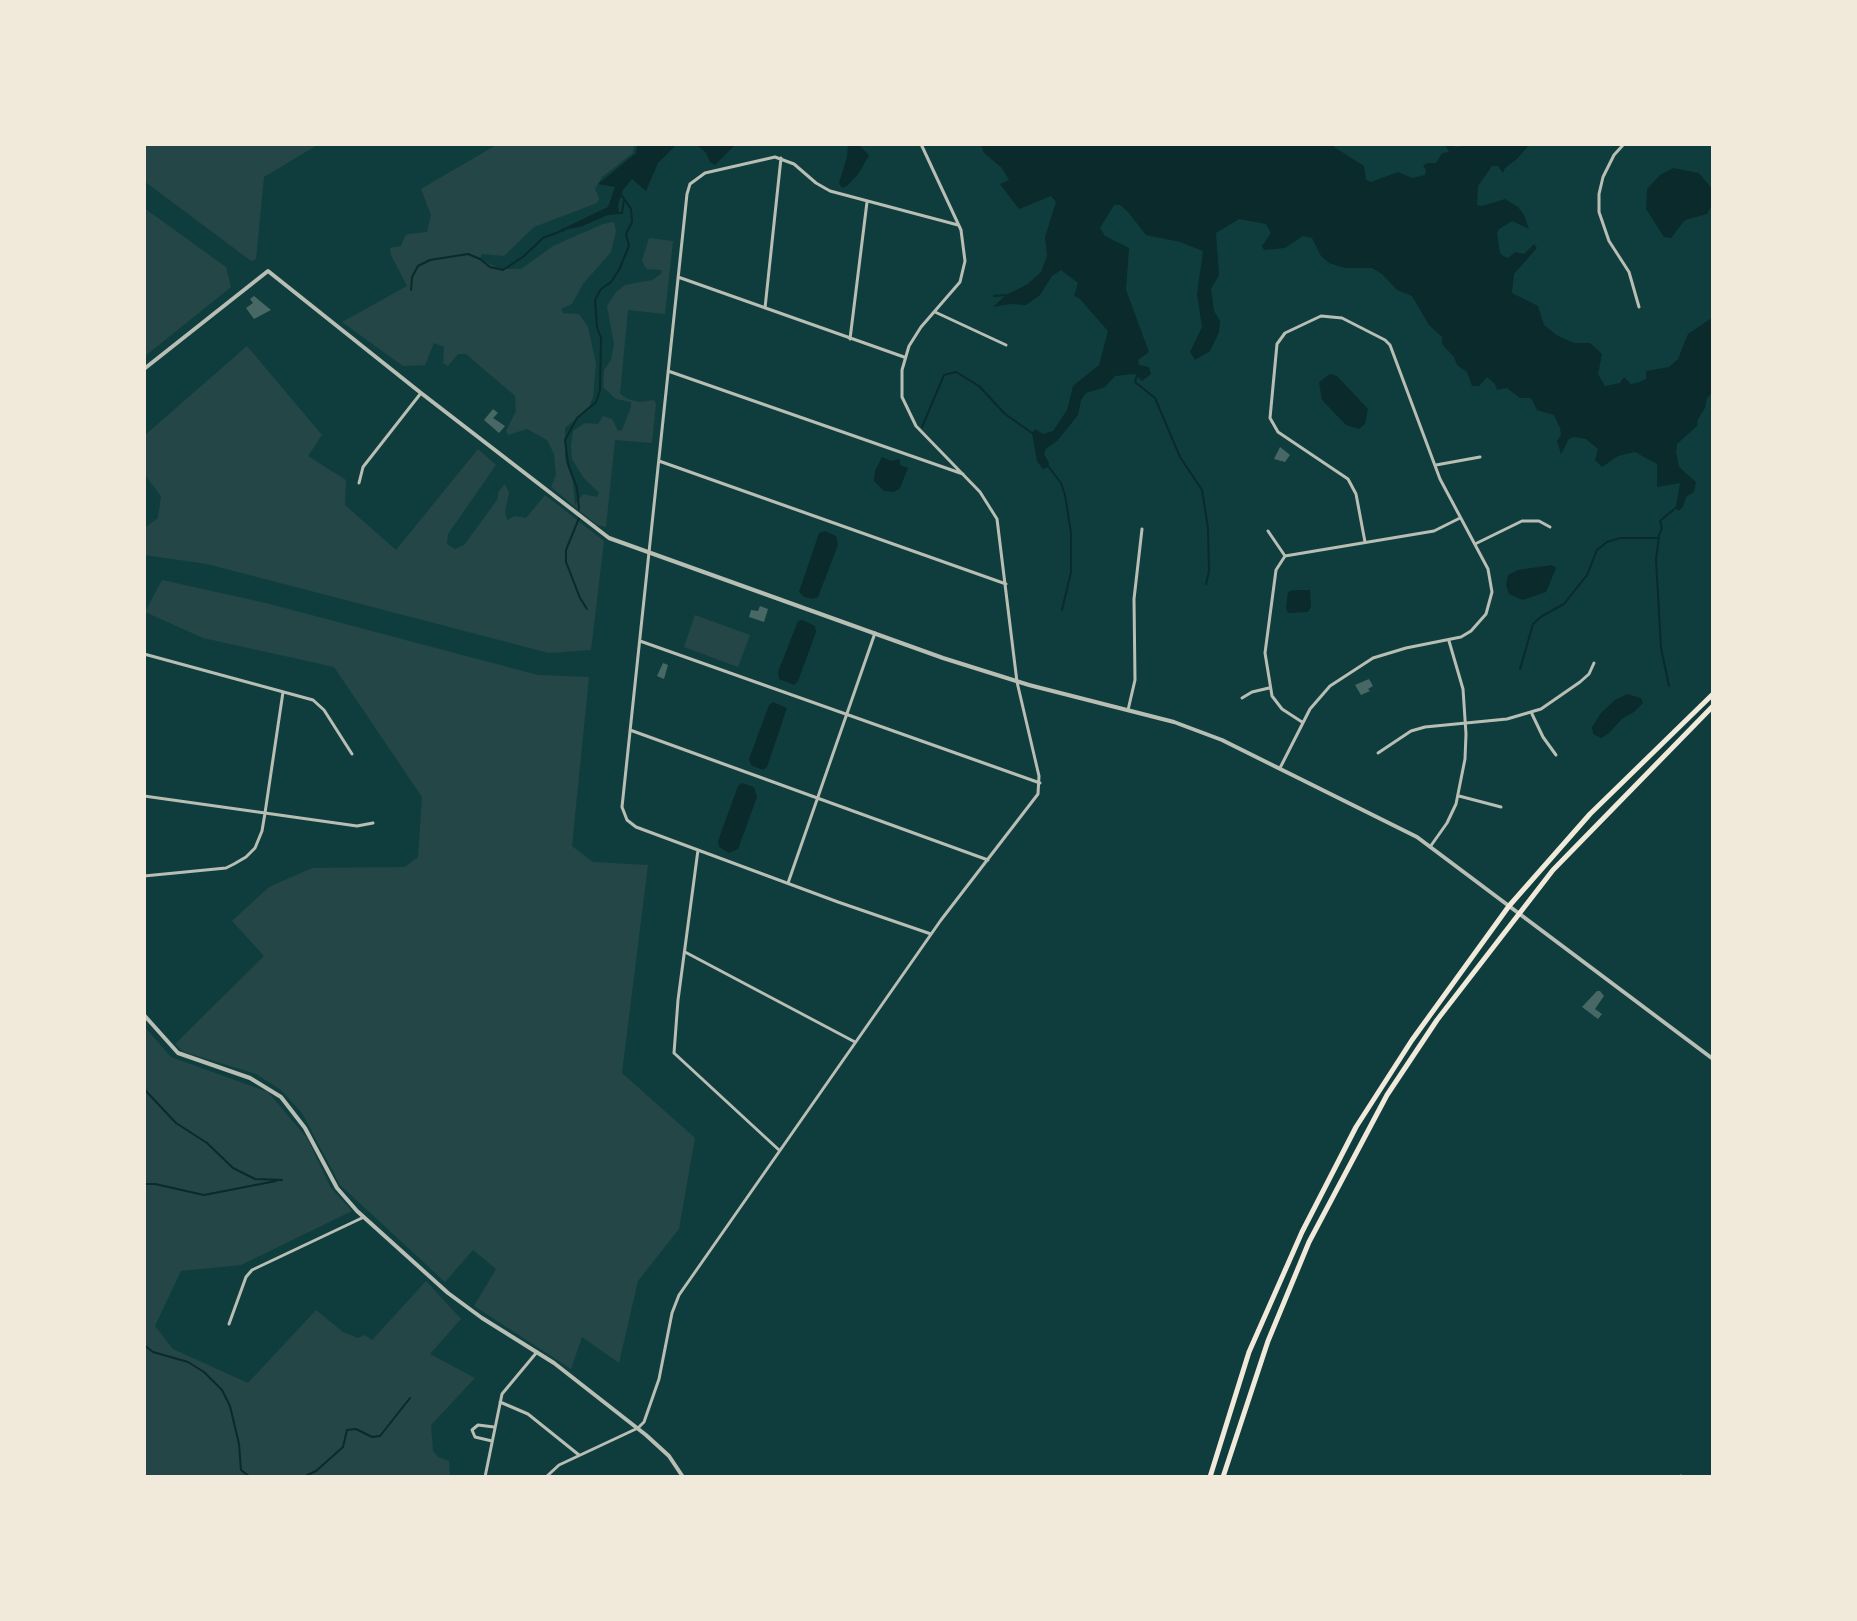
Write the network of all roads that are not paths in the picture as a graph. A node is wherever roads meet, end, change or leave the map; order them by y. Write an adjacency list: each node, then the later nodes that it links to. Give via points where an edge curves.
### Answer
1 (921, 144): 5 (street)
2 (1624, 144): 7 (street, via 1603,177 1599,212 1609,241 1629,272)
3 (781, 158): 4 (street, via 826,189); 6 (street, via 718,169 694,179 688,189); 8 (street)
4 (867, 202): 5 (street); 10 (street)
5 (958, 225): 9 (street, via 964,241 962,274)
6 (678, 277): 8 (street); 14 (street)
7 (1639, 307)
8 (765, 308): 10 (street)
9 (935, 312): 11 (street); 12 (street)
10 (850, 339): 12 (street)
11 (1006, 345)
12 (905, 357): 19 (street, via 901,385 909,415)
13 (144, 369): 15 (street, via 268,271)
14 (668, 371): 17 (street); 19 (street)
15 (421, 393): 20 (street, via 363,467); 27 (street, via 604,534)
16 (1480, 457): 18 (street)
17 (659, 461): 27 (street); 29 (street)
18 (1436, 465): 21 (street); 25 (street, via 1394,351 1385,340 1328,315 1280,338 1269,410 1273,425 1348,479)
19 (964, 475): 29 (street, via 997,519)
20 (359, 483)
21 (1460, 518): 25 (street, via 1434,531); 26 (street)
22 (1550, 527): 26 (street, via 1522,521)
23 (1142, 529): 41 (street, via 1134,599 1135,680)
24 (1268, 531): 28 (street)
25 (1365, 542): 28 (street)
26 (1475, 544): 31 (street, via 1491,581 1490,603 1471,631)
27 (649, 552): 30 (street); 32 (street)
28 (1285, 556): 36 (street, via 1276,570 1265,640)
29 (1006, 584): 35 (street)
30 (875, 633): 35 (street); 43 (street)
31 (1449, 640): 44 (street, via 1389,652 1358,666 1330,686); 45 (street)
32 (640, 641): 43 (street); 46 (street)
33 (144, 654): 37 (street)
34 (1594, 663): 42 (street, via 1580,682)
35 (1017, 682): 41 (street); 51 (street)
36 (1270, 688): 39 (street); 44 (street, via 1282,709)
37 (283, 691): 48 (street, via 313,700 324,710); 56 (street)
38 (1713, 694): 63 (main road, via 1590,814)
39 (1242, 698)
40 (1713, 706): 64 (main road, via 1592,828)
41 (1128, 710): 50 (street, via 1202,731)
42 (1532, 712): 45 (street); 49 (street)
43 (847, 715): 51 (street); 54 (street)
44 (1302, 722): 50 (street)
45 (1466, 722): 47 (street, via 1411,731); 53 (street)
46 (630, 730): 54 (street); 59 (street, via 625,816 636,827)
47 (1378, 753)
48 (352, 754)
49 (1556, 755)
50 (1279, 769): 58 (street)
51 (1040, 783): 60 (street, via 1038,794)
52 (144, 796): 56 (street)
53 (1458, 796): 55 (street); 58 (street)
54 (818, 798): 60 (street); 62 (street)
55 (1501, 807)
56 (265, 813): 57 (street, via 357,826); 61 (street, via 255,848 234,864)
57 (373, 823)
58 (1430, 847): 63 (street)
59 (698, 850): 62 (street); 66 (street)
60 (988, 860): 65 (street)
61 (144, 876)
62 (788, 883): 65 (street)
63 (1509, 906): 64 (street); 82 (main road, via 1356,1127 1249,1352)
64 (1518, 912): 69 (street); 83 (main road, via 1437,1020 1351,1160 1268,1341)
65 (931, 934): 68 (street)
66 (685, 952): 68 (street); 70 (street, via 676,1057)
67 (144, 1015): 71 (street, via 178,1053 250,1078 281,1097 305,1128 337,1188)
68 (855, 1042): 70 (street)
69 (1713, 1059)
70 (779, 1151): 76 (street, via 676,1300 653,1402)
71 (364, 1217): 72 (street, via 249,1272); 73 (street, via 448,1293)
72 (229, 1324)
73 (537, 1352): 74 (street); 76 (street)
74 (499, 1402): 75 (street); 78 (street, via 528,1414)
75 (494, 1427): 77 (street); 77 (street, via 478,1425 472,1430 475,1437)
76 (638, 1428): 78 (street); 81 (street)
77 (492, 1441): 79 (street)
78 (579, 1455): 80 (street)
79 (485, 1477)
80 (546, 1477)
81 (683, 1477)
82 (1210, 1477)
83 (1223, 1477)

